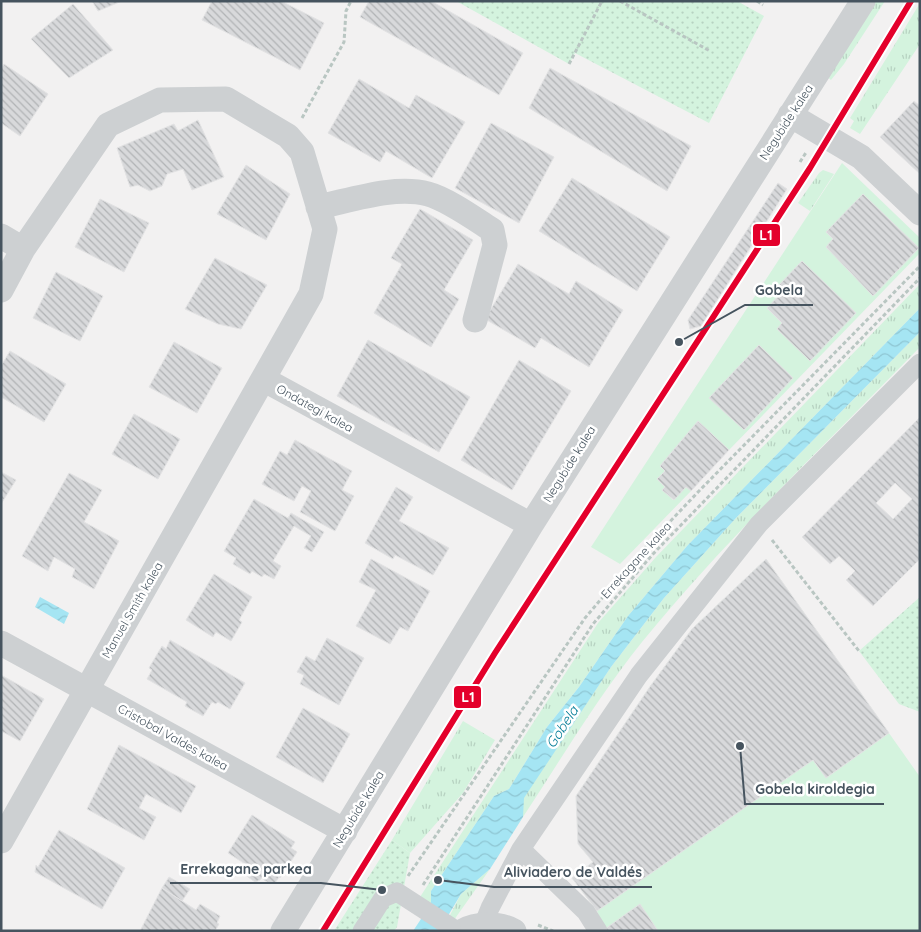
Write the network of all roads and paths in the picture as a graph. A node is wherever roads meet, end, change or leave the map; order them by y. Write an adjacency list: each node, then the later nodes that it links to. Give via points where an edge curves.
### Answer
1 (351, 1): 10 (path, via 346,11 344,42)
2 (602, 1): 8 (path)
3 (620, 1): 7 (path)
4 (757, 1): 6 (path)
5 (863, 1): 9 (street, Negubide kalea)
6 (763, 5)
7 (710, 51)
8 (569, 64)
9 (790, 115): 12 (street, via 861,157); 22 (street, Negubide kalea)
10 (290, 139): 11 (street, Ondategi kalea, via 302,152); 14 (street, Ondategi kalea, via 226,99 160,100 108,125)
11 (318, 207): 18 (street, via 402,191 429,194 464,211 492,230 495,245); 20 (street, Ondategi kalea, via 325,229 311,294)
12 (920, 213)
13 (1, 236): 14 (street)
14 (23, 249): 17 (street, Ondategi kalea)
15 (920, 266): 29 (path, Errekagane kalea, via 699,491 585,618)
16 (920, 278): 30 (path, via 653,554 593,624)
17 (1, 290)
18 (475, 320)
19 (920, 364): 21 (street)
20 (263, 379): 22 (street, Ondategi kalea); 25 (street, Manuel Smith kalea)
21 (759, 524): 24 (path); 28 (street, via 638,675)
22 (531, 525): 26 (street, Negubide kalea)
23 (1, 643): 25 (street, Cristobal Valdes kalea)
24 (859, 651)
25 (86, 689): 26 (street, Cristobal Valdes kalea); 27 (street, Manuel Smith kalea)
26 (345, 831): 32 (street, Negubide kalea)
27 (1, 841)
28 (521, 849): 31 (street, via 490,908); 35 (street, via 586,912)
29 (397, 892): 31 (street, bridge); 33 (street, via 383,898)
30 (418, 893)
31 (464, 928): 34 (street, via 509,928)
32 (283, 931)
33 (362, 931)
34 (514, 931)
35 (598, 931)

